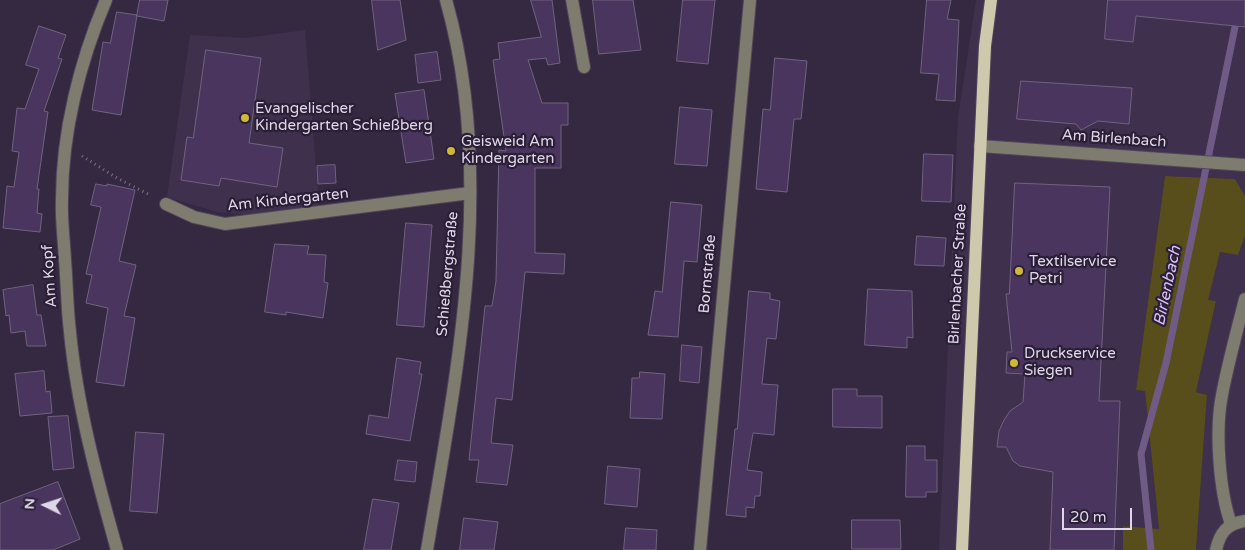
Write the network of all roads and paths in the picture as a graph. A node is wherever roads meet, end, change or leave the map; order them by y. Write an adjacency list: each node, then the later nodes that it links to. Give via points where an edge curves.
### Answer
1 (106, 0): 8 (street, Am Kopf, via 84,60)
2 (446, 0): 10 (street, Schießbergstraße, via 461,62 467,111)
3 (572, 0): 6 (street)
4 (750, 0): 17 (street, Bornstraße)
5 (991, 0): 7 (main road, Birlenbacher Straße, via 985,46)
6 (584, 67)
7 (980, 146): 9 (street, Am Birlenbach); 18 (main road, Birlenbacher Straße)
8 (65, 151): 11 (path, via 81,155); 15 (street, Am Kopf, via 62,199 70,333 100,490)
9 (1245, 165)
10 (470, 193): 11 (street, Am Kindergarten, via 225,224 194,217); 16 (street, Schießbergstraße, via 462,321)
11 (166, 204)
12 (1245, 299): 14 (street, via 1221,397 1219,455 1225,508)
13 (1245, 521): 14 (street)
14 (1231, 524): 19 (street, via 1225,528)
15 (117, 550)
16 (428, 550)
17 (700, 550)
18 (962, 550)
19 (1216, 550)

